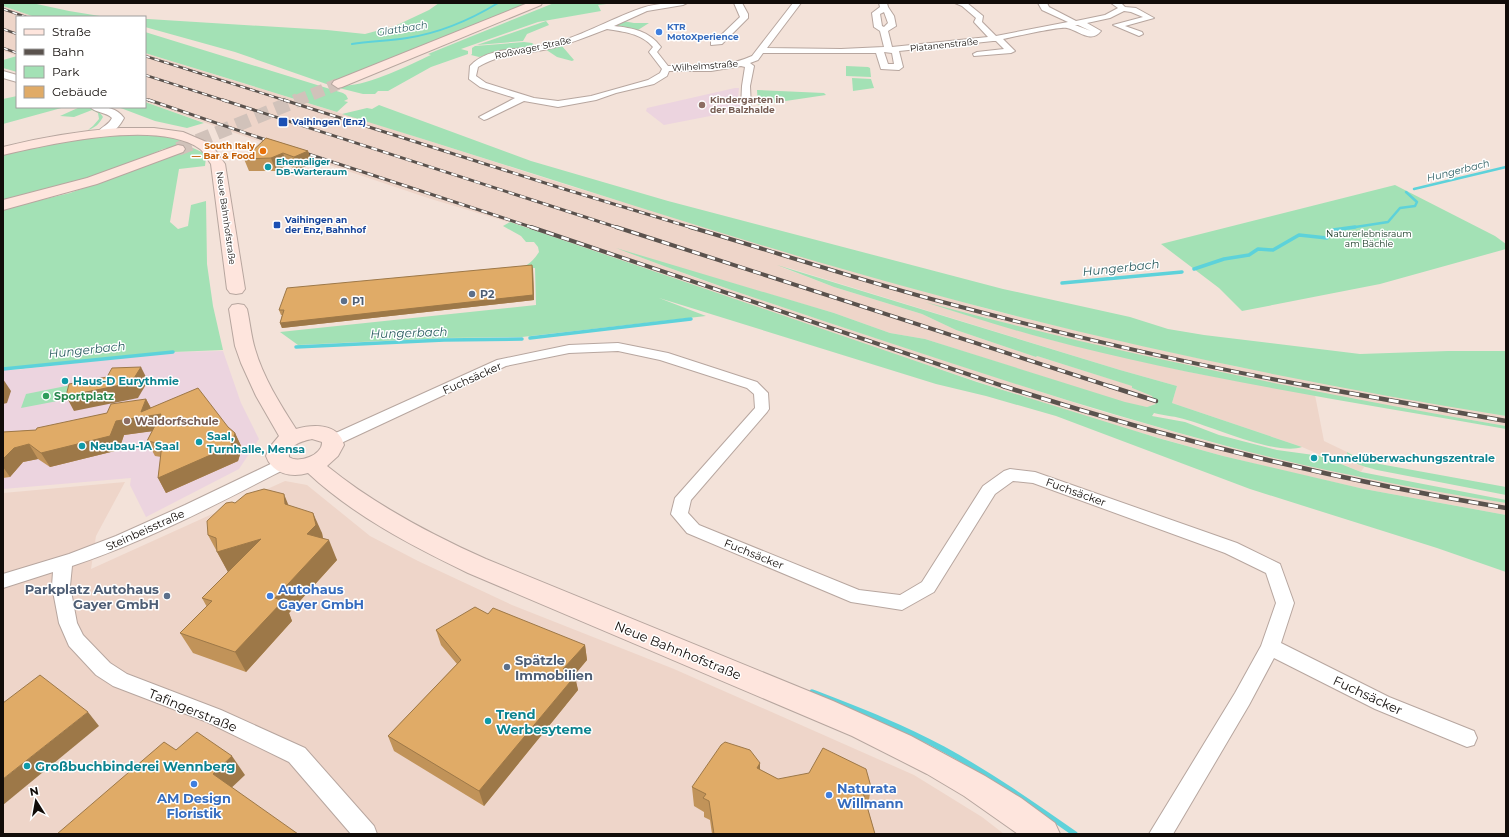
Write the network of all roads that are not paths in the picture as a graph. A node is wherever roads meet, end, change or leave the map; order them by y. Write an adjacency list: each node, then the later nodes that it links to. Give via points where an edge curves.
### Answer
1 (537, 3): 30 (main road)
2 (683, 3): 15 (street, Roßwager Straße, via 640,10)
3 (738, 3): 20 (street, via 744,18)
4 (797, 3): 21 (street, Wilhelmstraße)
5 (1115, 3): 9 (street)
6 (957, 5): 12 (street, via 964,4 980,18)
7 (883, 6): 16 (street, via 876,13 878,27); 16 (street, via 890,13 893,22 892,26)
8 (1041, 6): 13 (street)
9 (1122, 9): 10 (street, Platanenstraße); 14 (street, via 1133,10 1150,18)
10 (1100, 18): 13 (street, Platanenstraße); 14 (street)
11 (968, 20): 12 (street)
12 (978, 22): 18 (street)
13 (1075, 24): 18 (street, Platanenstraße)
14 (1118, 25): 17 (street)
15 (607, 26): 27 (street, via 648,36 657,47 653,52); 31 (street, Roßwager Straße, via 560,44 497,55 474,66 472,77 483,85)
16 (884, 30): 23 (street, via 888,48)
17 (1140, 34)
18 (996, 39): 19 (street, Platanenstraße); 24 (street, via 1011,51)
19 (984, 41): 23 (street, Platanenstraße); 24 (street)
20 (714, 44)
21 (762, 50): 22 (street, Platanenstraße); 26 (street, Wilhelmstraße, via 755,58)
22 (880, 51): 23 (street, Platanenstraße); 23 (street, via 884,67 899,67)
23 (893, 51)
24 (996, 52): 25 (street)
25 (977, 54)
26 (744, 64): 27 (street, Wilhelmstraße); 34 (street, Wilhelmstraße, via 750,66 746,86)
27 (666, 69): 31 (street, Roßwager Straße, via 664,74 652,82 579,102 543,104)
28 (3, 74): 29 (street)
29 (16, 79)
30 (338, 84)
31 (523, 98): 35 (street)
32 (98, 108): 38 (street, via 106,117)
33 (99, 108): 36 (street, via 117,116)
34 (746, 108)
35 (484, 117)
36 (117, 122): 37 (street); 38 (street)
37 (146, 131): 38 (main road, Neue Bahnhofstraße); 42 (main road, Neue Bahnhofstraße, via 193,140 214,154 218,164 236,289 231,292 232,307 238,308 245,349 264,396)
38 (99, 132): 40 (main road, Neue Bahnhofstraße)
39 (178, 149): 41 (main road, via 92,181)
40 (3, 151)
41 (3, 205)
42 (291, 438): 43 (main road, via 312,432 329,436); 44 (main road, via 278,451 277,458)
43 (334, 440): 45 (main road, via 330,454); 48 (street, Fuchsäcker, via 502,363 569,349 618,347 663,356 752,385 761,393 762,409 683,498 679,514 693,529 857,597 902,603 928,587 989,490 1010,475 1036,478 1231,548 1274,569 1285,603)
44 (281, 464): 45 (main road, via 294,468); 46 (street, Steinbeisstraße, via 179,516)
45 (313, 465): 51 (main road, Neue Bahnhofstraße, via 322,475 415,537 489,572 876,734 959,776)
46 (62, 563): 47 (street, Steinbeisstraße); 50 (street, Tafingerstraße, via 61,586 68,623 76,640 103,669 120,680 214,716 297,755)
47 (3, 581)
48 (1270, 647): 49 (street, Fuchsäcker, via 1382,703); 52 (street, Fuchsäcker, via 1242,699)
49 (1467, 738)
50 (366, 834)
51 (1044, 834)
52 (1160, 834)

